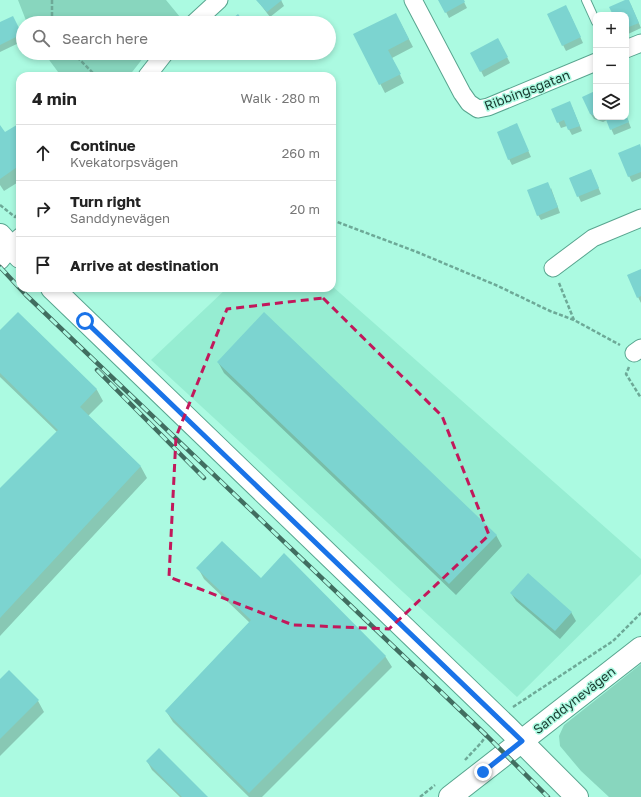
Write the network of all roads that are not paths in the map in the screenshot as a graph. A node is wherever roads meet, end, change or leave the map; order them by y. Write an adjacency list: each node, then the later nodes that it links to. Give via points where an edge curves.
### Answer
1 (219, 0): 5 (street)
2 (413, 0): 9 (street, Ribbingsgatan, via 462,93 478,109)
3 (586, 0): 4 (lane)
4 (593, 15)
5 (202, 16)
6 (641, 43): 7 (street)
7 (628, 48)
8 (160, 60): 10 (street)
9 (593, 63)
10 (150, 72)
11 (641, 218): 12 (street, via 593,238)
12 (553, 268)
13 (56, 292): 15 (street)
14 (641, 648): 15 (street, Sanddynevägen)
15 (522, 741): 16 (street, Sanddynevägen); 17 (street)
16 (444, 790)
17 (577, 797)

